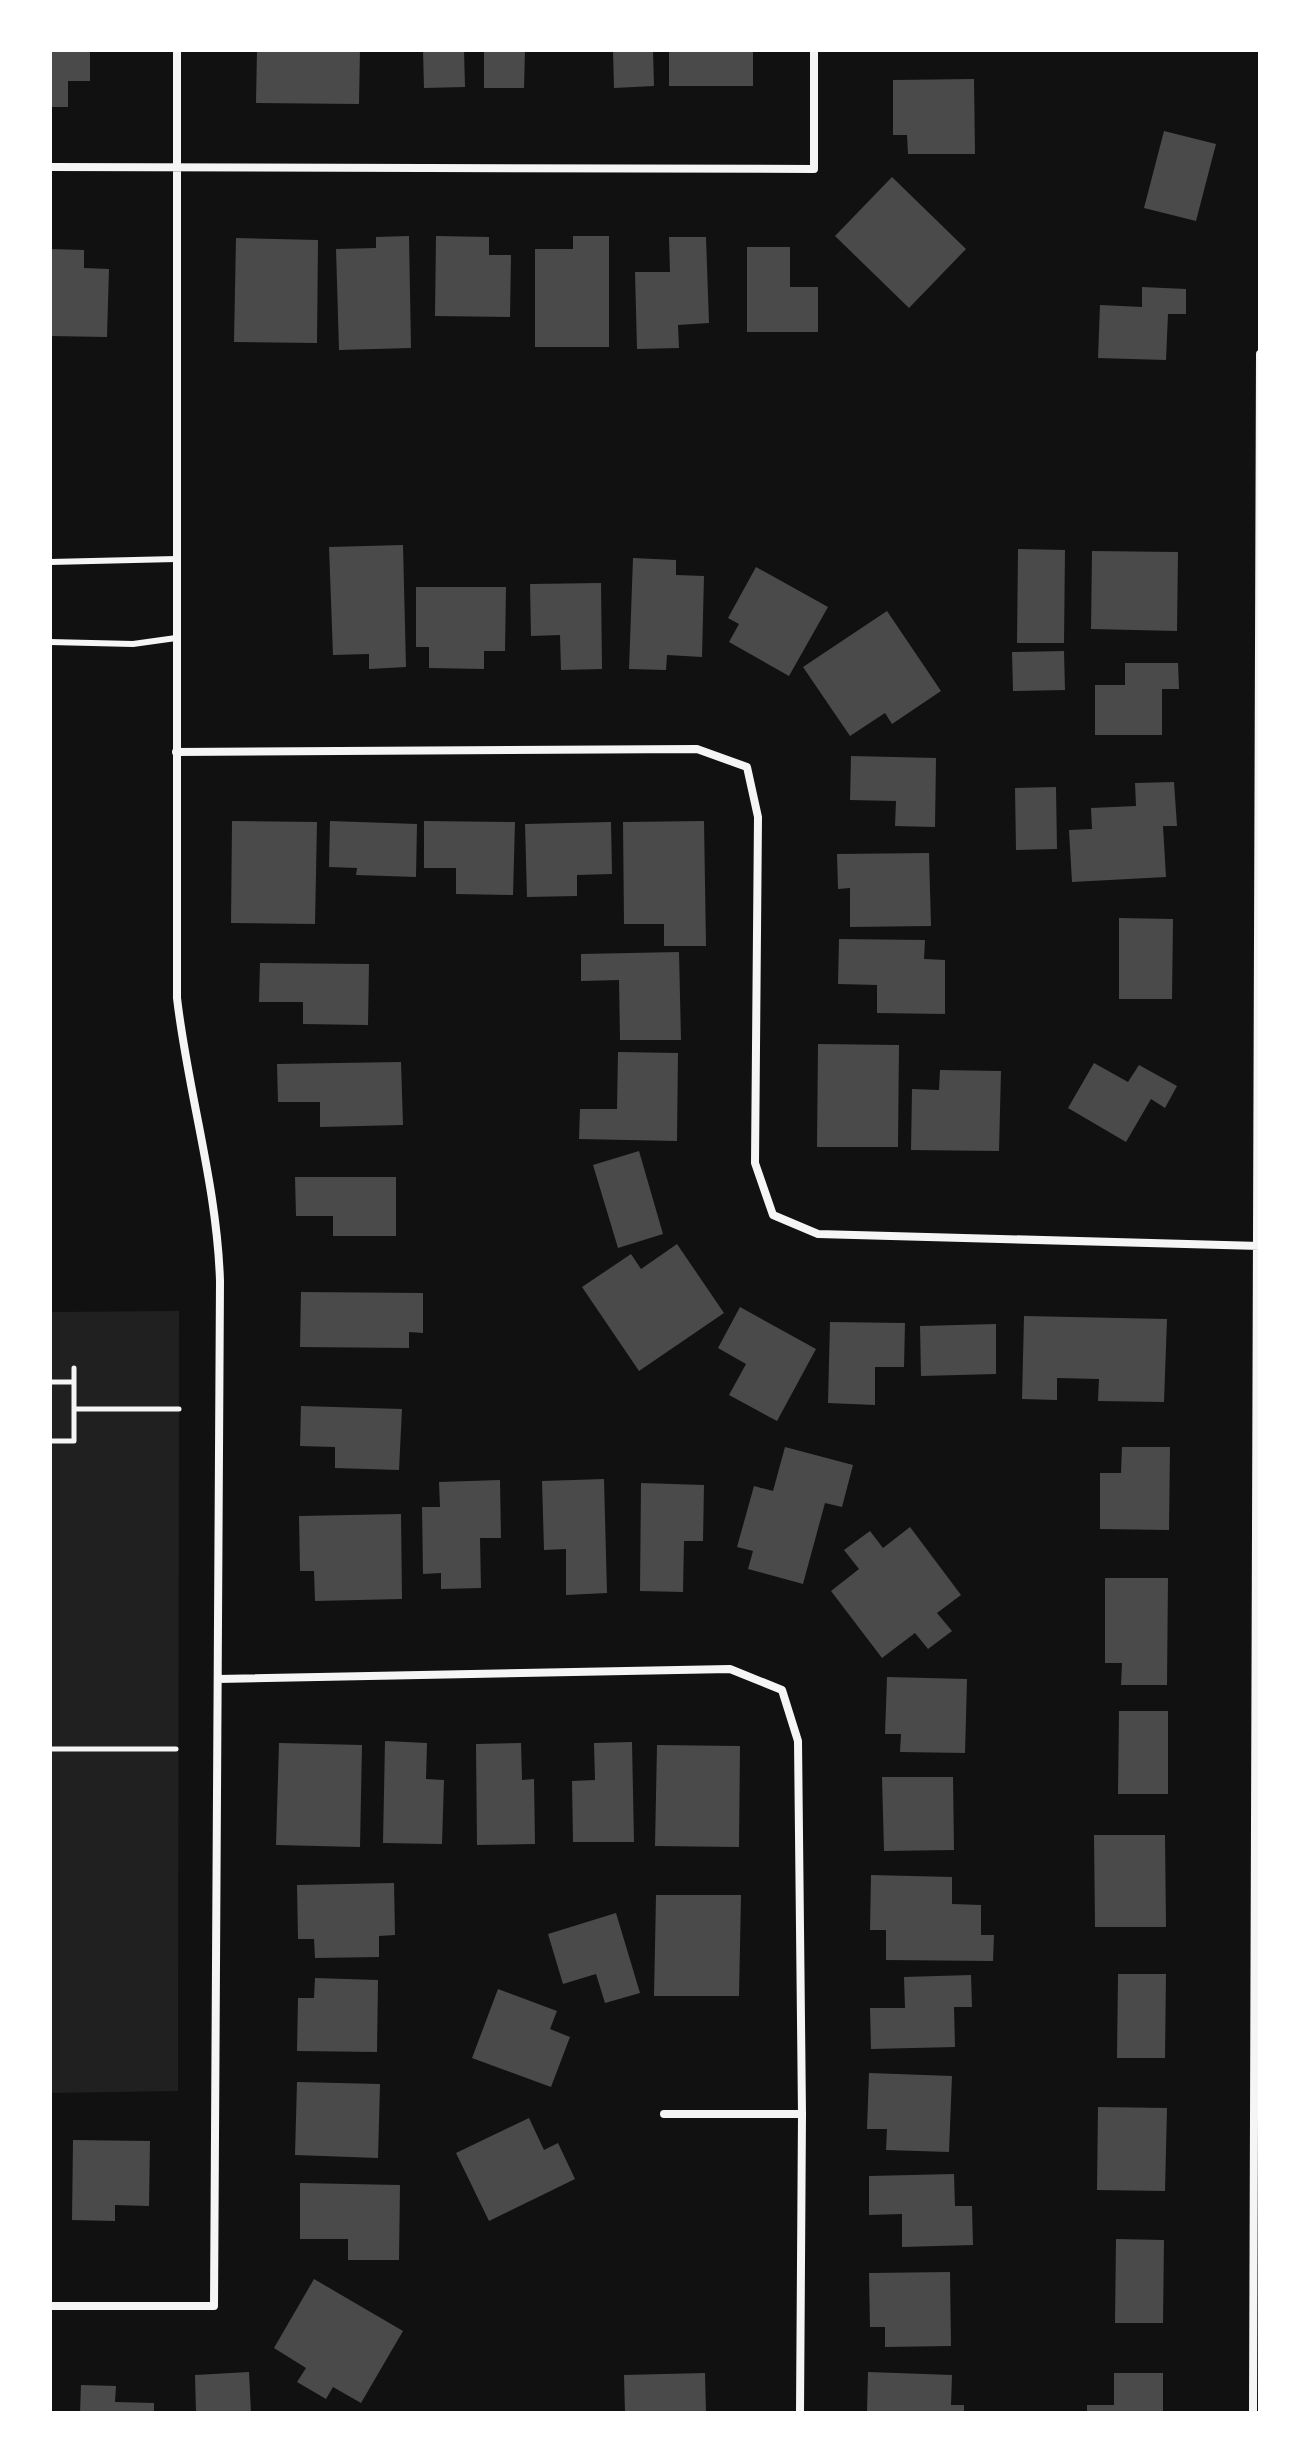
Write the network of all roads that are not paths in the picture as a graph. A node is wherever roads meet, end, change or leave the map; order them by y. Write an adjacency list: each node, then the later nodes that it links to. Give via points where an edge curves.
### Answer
1 (177, 50): 4 (street)
2 (814, 50): 4 (street, via 814,169)
3 (50, 167): 4 (street)
4 (177, 167): 6 (street)
5 (1260, 354): 10 (street)
6 (176, 559): 7 (lane); 8 (street)
7 (50, 562)
8 (176, 638): 9 (lane, via 133,644); 11 (street)
9 (50, 642)
10 (1259, 700): 12 (street)
11 (176, 752): 12 (street, via 697,749 747,767 758,817 755,1163 773,1215 818,1234); 13 (street, via 177,998 218,1237)
12 (1258, 1246): 14 (street)
13 (218, 1679): 16 (street, via 730,1669 782,1690 798,1741); 17 (street, via 214,2306)
14 (1258, 1836): 18 (street)
15 (664, 2114): 16 (street)
16 (802, 2114): 19 (street)
17 (50, 2306)
18 (1257, 2349): 20 (street)
19 (800, 2413)
20 (1253, 2413)

